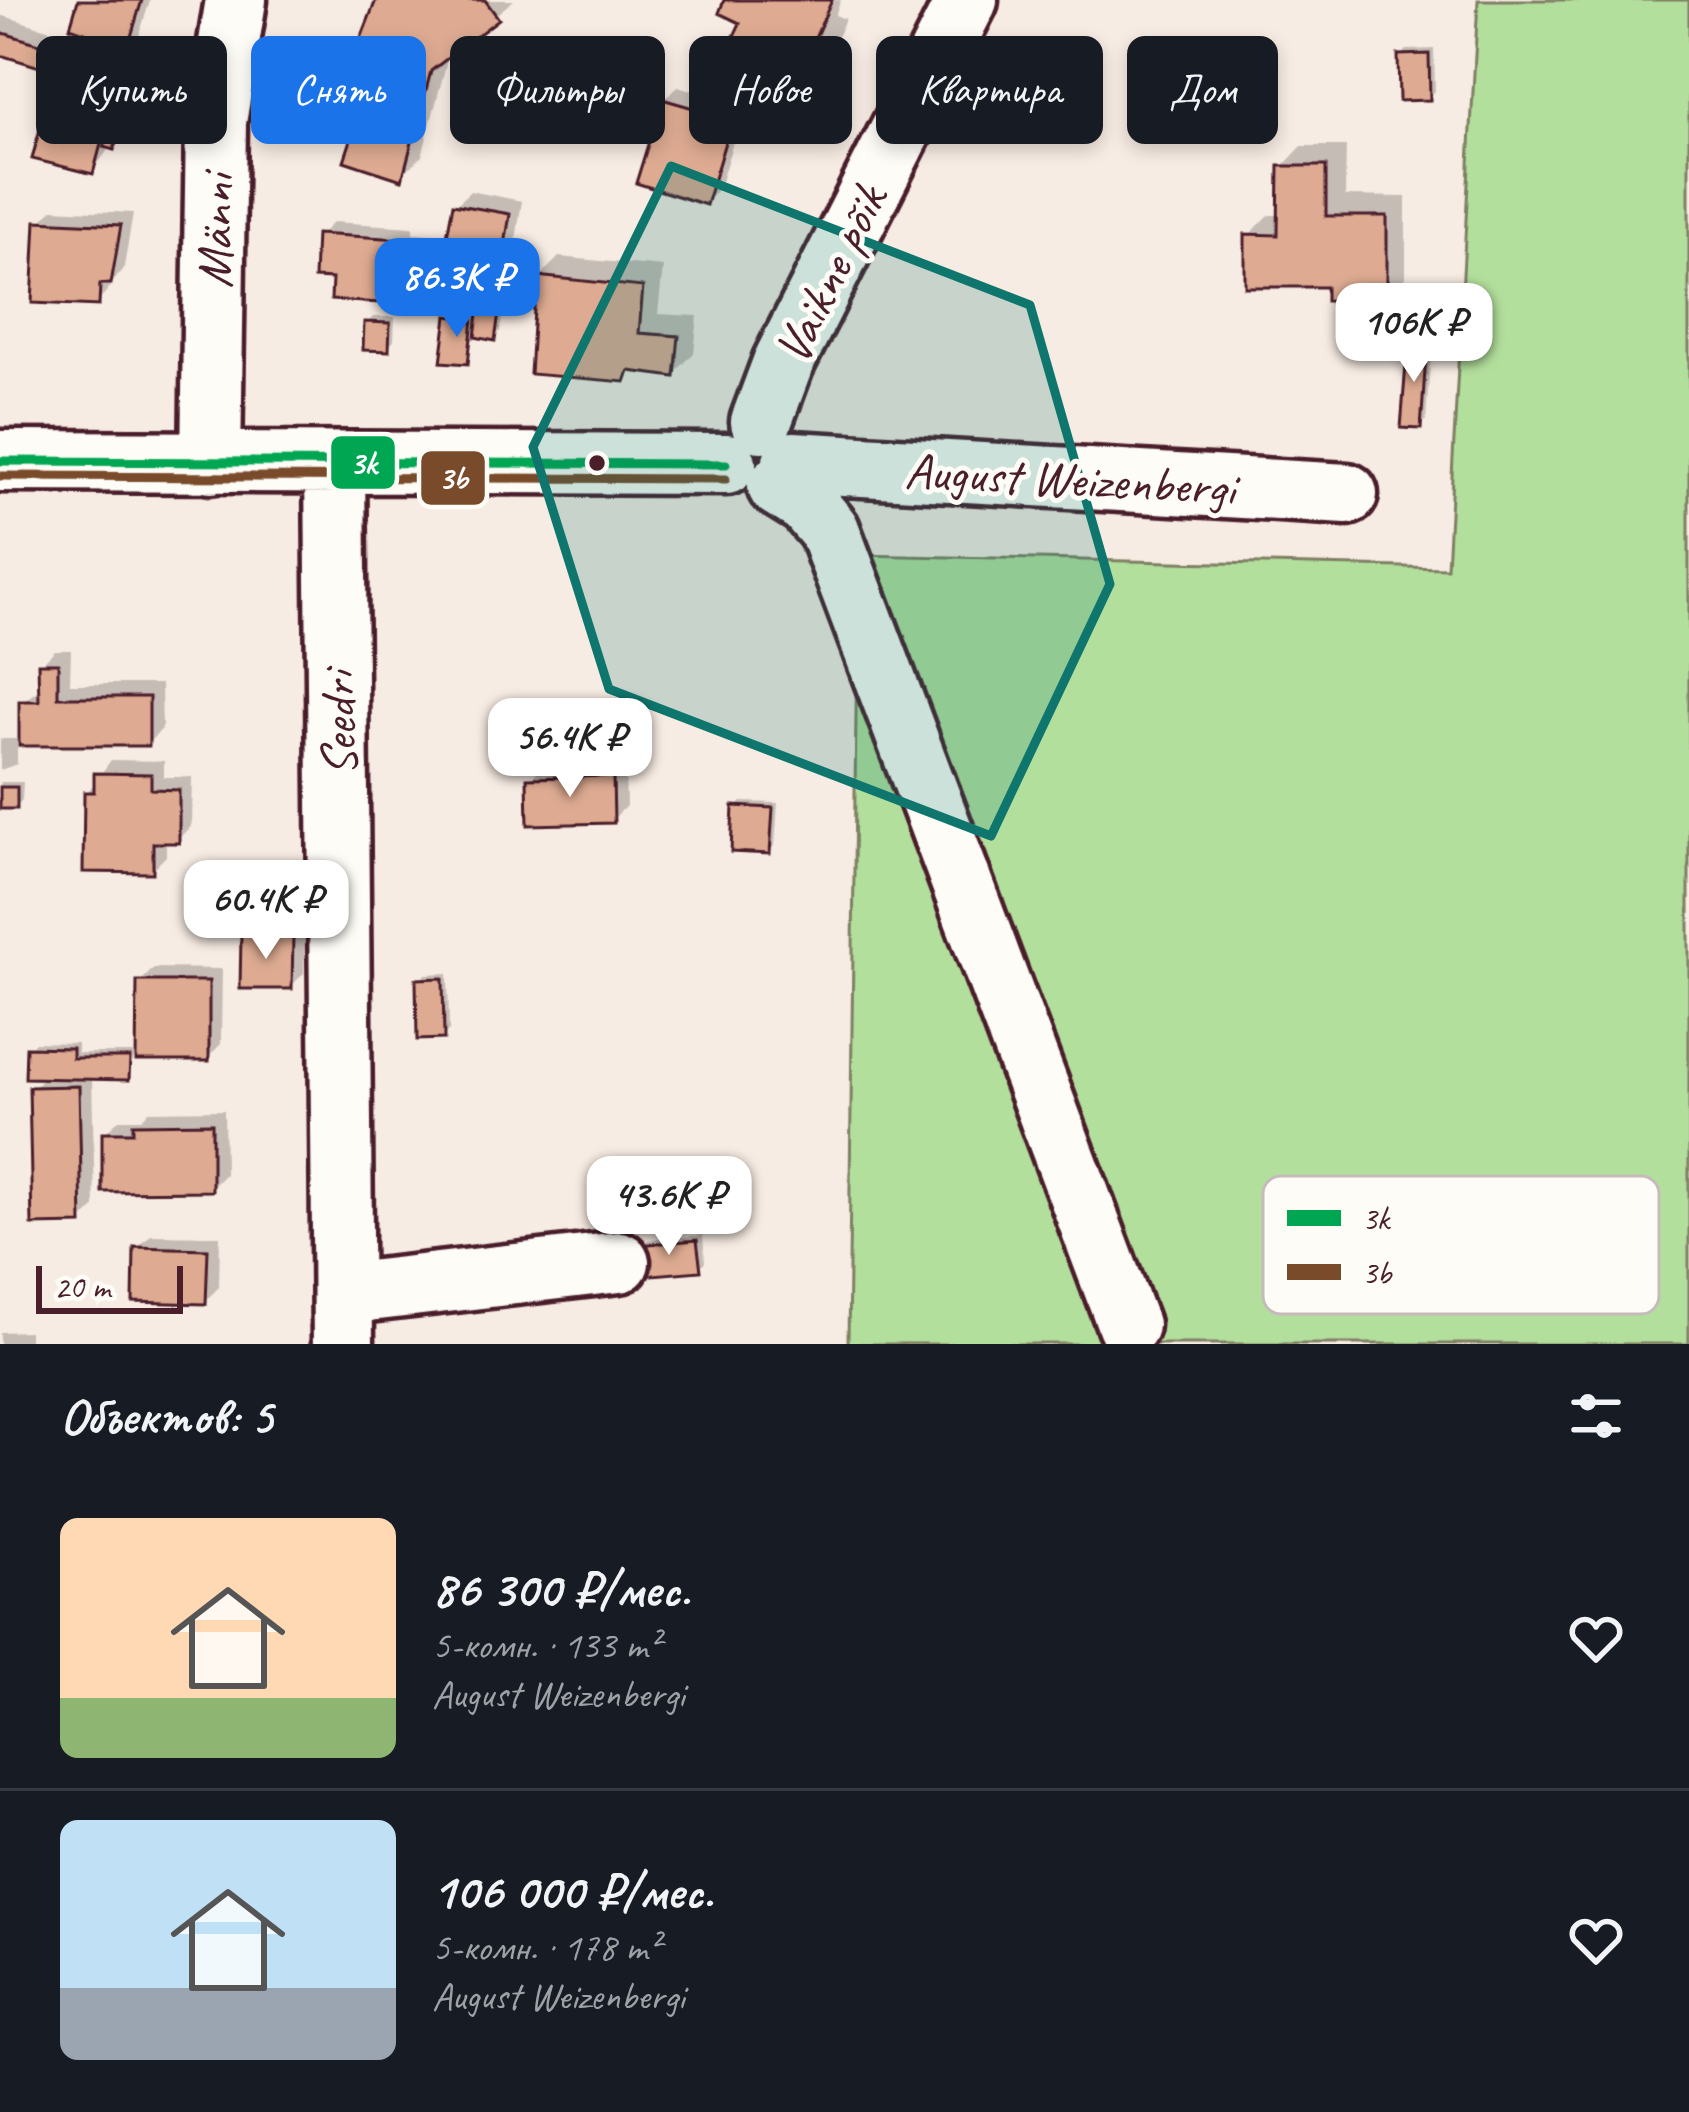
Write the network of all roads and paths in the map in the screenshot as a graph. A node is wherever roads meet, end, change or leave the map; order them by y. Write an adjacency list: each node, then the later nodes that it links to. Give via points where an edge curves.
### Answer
1 (236, 0): 5 (street, Männi, via 216,122)
2 (967, 0): 3 (street, Vaikne põik, via 783,363)
3 (764, 458): 6 (street, August Weizenbergi); 7 (street, August Weizenbergi); 10 (street, via 829,530)
4 (0, 461): 5 (street, August Weizenbergi)
5 (211, 463): 6 (street, August Weizenbergi)
6 (335, 464): 9 (street, Seedri)
7 (1347, 494)
8 (619, 1262): 9 (street)
9 (343, 1319)
10 (1128, 1325)

